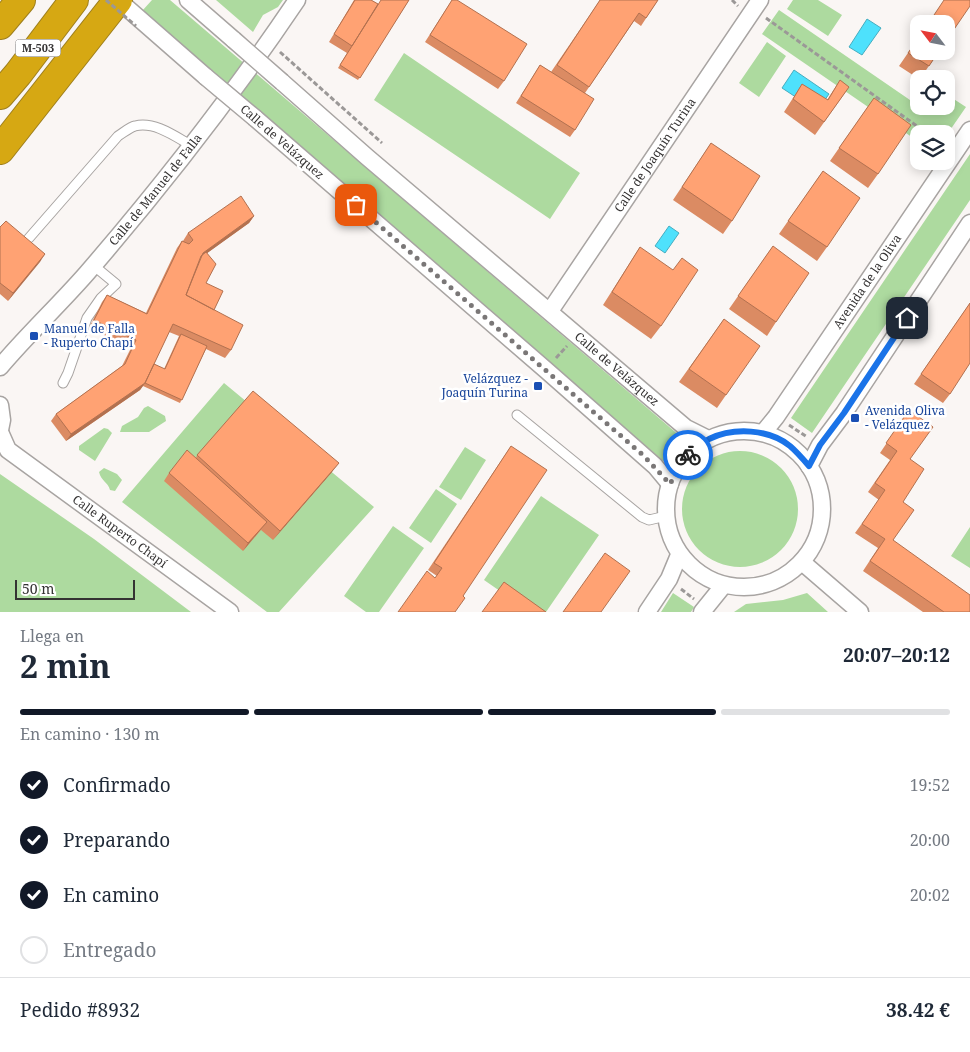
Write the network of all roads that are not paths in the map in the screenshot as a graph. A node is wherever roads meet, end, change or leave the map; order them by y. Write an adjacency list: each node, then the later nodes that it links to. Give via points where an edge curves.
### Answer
1 (21, 0): 7 (highway)
2 (74, 0): 8 (highway, M-503)
3 (118, 0): 11 (highway); 25 (street, Calle de Velázquez, bridge, via 138,23 255,118 546,370 655,466)
4 (188, 0): 15 (street, Calle de Velázquez, bridge)
5 (297, 0): 10 (street, Calle de Manuel de Falla)
6 (750, 5): 15 (street, Calle de Joaquín Turina)
7 (0, 25)
8 (0, 95)
9 (970, 130): 21 (street, Avenida de la Oliva)
10 (192, 146): 13 (lane, via 152,126 136,126 118,136); 14 (street, Calle de Manuel de Falla)
11 (0, 150)
12 (970, 222): 24 (street)
13 (29, 238)
14 (93, 265): 16 (street, Calle de Manuel de Falla); 17 (lane, via 116,284 100,298 87,318)
15 (550, 311): 22 (street, Calle de Velázquez, via 686,428)
16 (0, 368)
17 (63, 383)
18 (0, 405): 20 (street)
19 (517, 415): 26 (lane, via 642,517 649,520)
20 (0, 431): 23 (street, Calle Ruperto Chapí)
21 (763, 433): 22 (street, via 744,431); 24 (street, via 789,445)
22 (708, 439): 25 (street, via 685,458)
23 (4, 450): 31 (street, Calle Ruperto Chapí)
24 (809, 466): 28 (street, via 820,489 822,515 816,540)
25 (670, 484): 26 (street)
26 (666, 516): 27 (street, via 668,532)
27 (679, 555): 29 (street, via 698,574); 32 (street, via 669,579)
28 (802, 562): 29 (street, via 779,580 752,588); 33 (street)
29 (724, 586): 30 (street)
30 (703, 609)
31 (230, 612)
32 (647, 612)
33 (860, 612)

